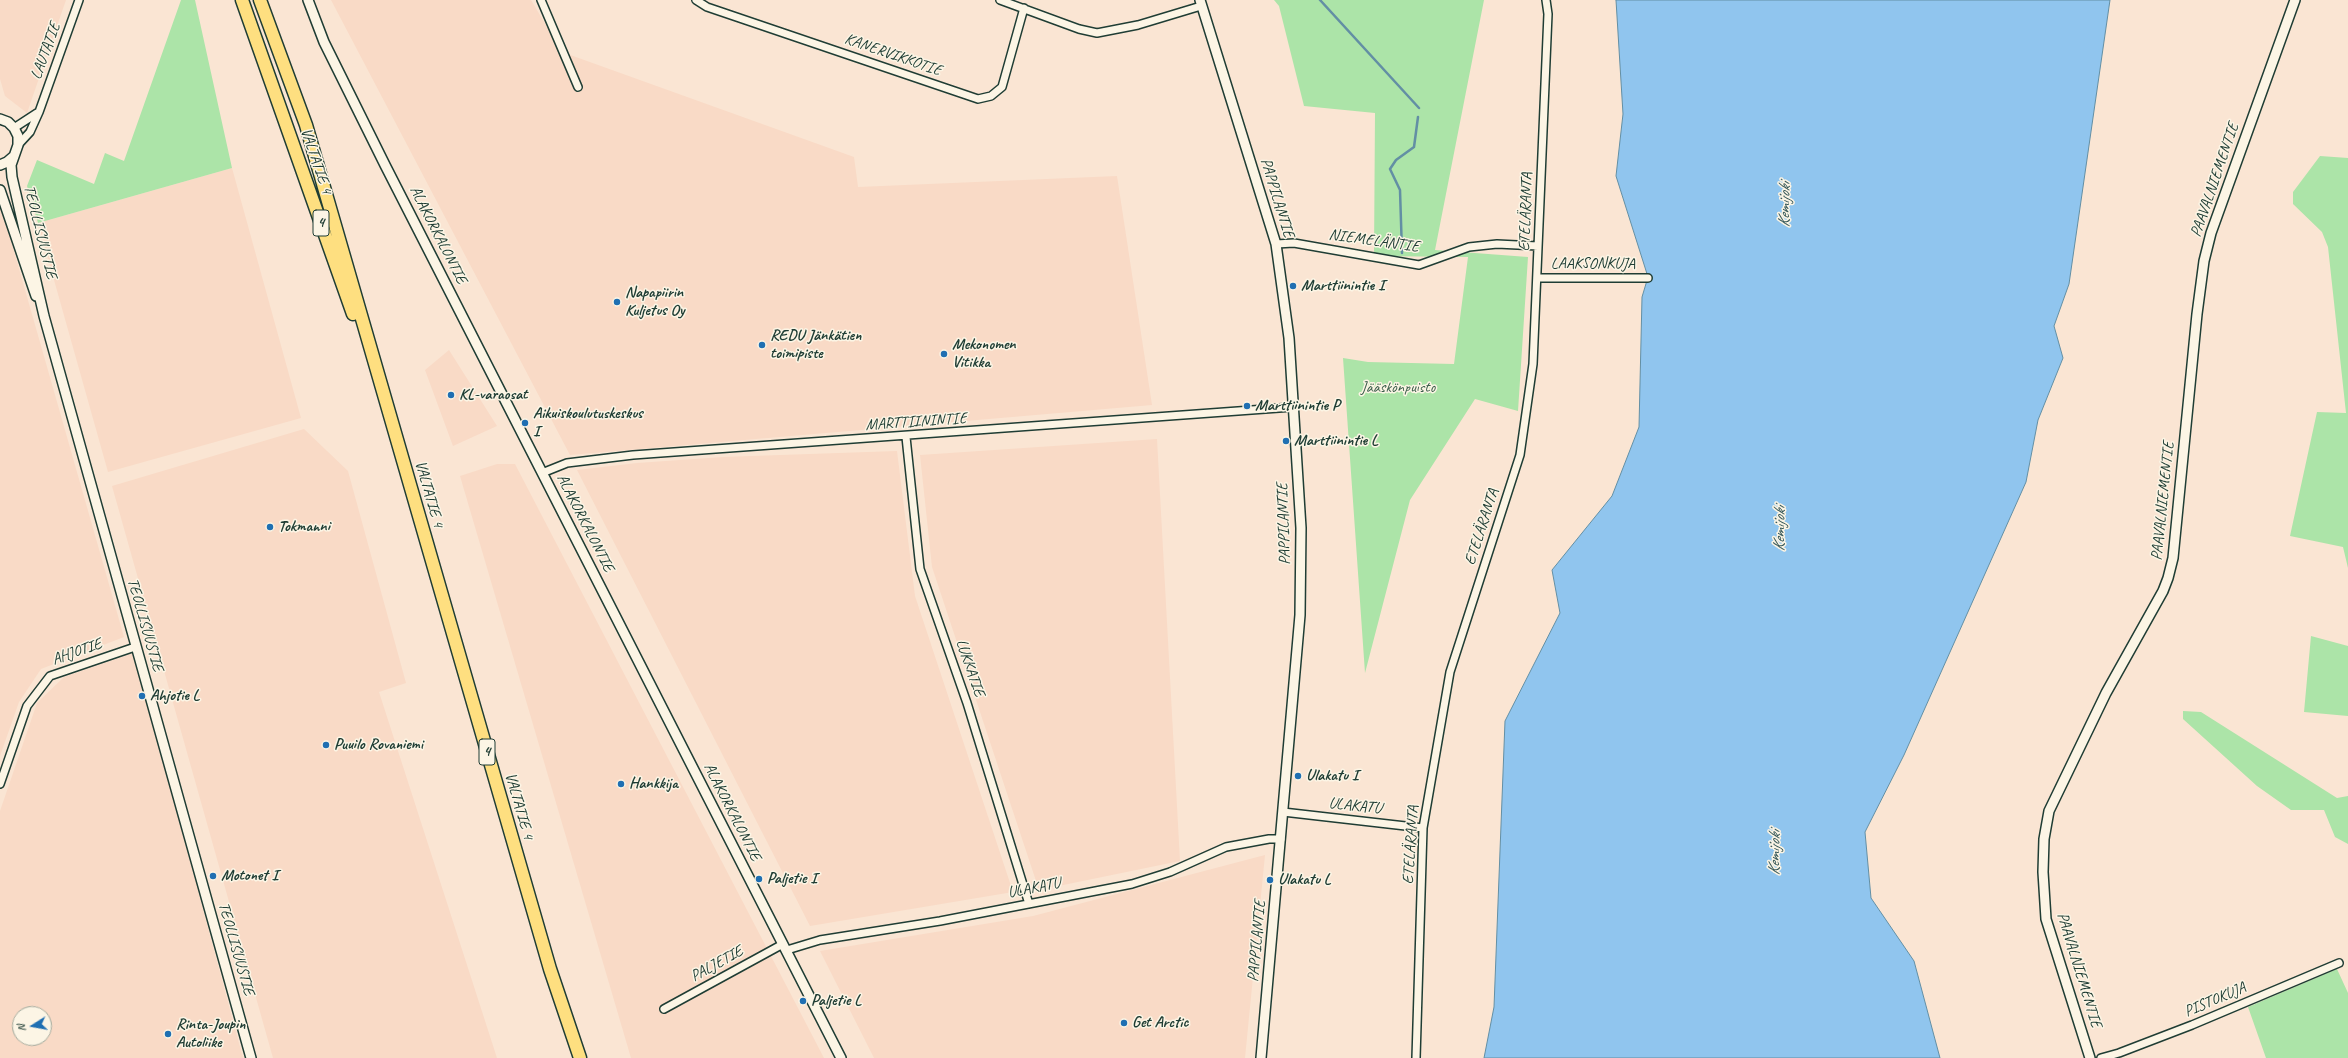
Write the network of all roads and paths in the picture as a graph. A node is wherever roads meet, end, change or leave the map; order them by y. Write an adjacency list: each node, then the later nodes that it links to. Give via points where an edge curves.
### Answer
1 (79, 0): 13 (street, LAUTATIE)
2 (242, 0): 27 (highway, VALTATIE 4 / 4)
3 (260, 0): 27 (highway, VALTATIE 4 / 4, via 306,125)
4 (308, 0): 28 (street, ALAKORKALONTIE, via 347,91)
5 (541, 0): 12 (street)
6 (696, 0): 11 (street, KANERVIKKOTIE, via 707,7 978,99 991,96 1002,87)
7 (1000, 0): 11 (street)
8 (1546, 0): 21 (street, ETELÄRANTA, via 1548,14)
9 (2295, 0): 43 (street, PAAVALNIEMENTIE, via 2211,233 2204,261 2173,558 2168,578 2106,693 2049,811 2044,839 2043,872 2046,919)
10 (1201, 3): 11 (street, via 1138,25 1097,33 1079,29); 20 (street, PAPPILANTIE)
11 (1024, 8)
12 (578, 87)
13 (39, 112): 15 (street); 16 (street, LAUTATIE, via 30,132)
14 (0, 113): 15 (street)
15 (7, 123): 16 (street, via 18,136)
16 (18, 145): 17 (street, TEOLLISUUSTIE)
17 (14, 156): 18 (street); 24 (street, TEOLLISUUSTIE, via 11,165 13,184)
18 (0, 165)
19 (0, 190): 24 (street, TEOLLISUUSTIE, via 29,280)
20 (1276, 244): 21 (street, NIEMELÄNTIE, via 1294,243 1419,265 1469,247 1497,244); 25 (street, PAPPILANTIE, via 1286,315)
21 (1538, 246): 22 (street, ETELÄRANTA)
22 (1538, 278): 23 (street, LAAKSONKUJA); 32 (street, ETELÄRANTA, via 1533,364 1520,456 1450,672)
23 (1648, 278)
24 (44, 316): 29 (street, TEOLLISUUSTIE)
25 (1293, 407): 26 (street, MARTTIININTIE); 31 (street, PAPPILANTIE, via 1301,528 1301,602)
26 (906, 437): 28 (street, MARTTIININTIE, via 633,455 567,463); 34 (street, LUKKATIE, via 920,569 967,703)
27 (399, 445): 39 (highway, VALTATIE 4 / 4, via 444,609 550,969)
28 (542, 473): 35 (street, ALAKORKALONTIE)
29 (135, 647): 30 (street, AHJOTIE, via 50,676 27,706); 38 (street, TEOLLISUUSTIE)
30 (0, 784)
31 (1283, 812): 32 (street, ULAKATU); 33 (street, PAPPILANTIE)
32 (1423, 828): 42 (street, ETELÄRANTA)
33 (1281, 840): 34 (street, ULAKATU, via 1269,839 1226,847 1170,872 1132,884); 41 (street, PAPPILANTIE)
34 (1029, 904): 35 (street, ULAKATU)
35 (785, 947): 37 (street, PALJETIE); 40 (street, ALAKORKALONTIE)
36 (2339, 963): 44 (street, PISTOKUJA, via 2192,1025)
37 (664, 1010)
38 (251, 1058)
39 (580, 1058)
40 (841, 1058)
41 (1261, 1058)
42 (1416, 1058)
43 (2090, 1058)
44 (2101, 1058)

